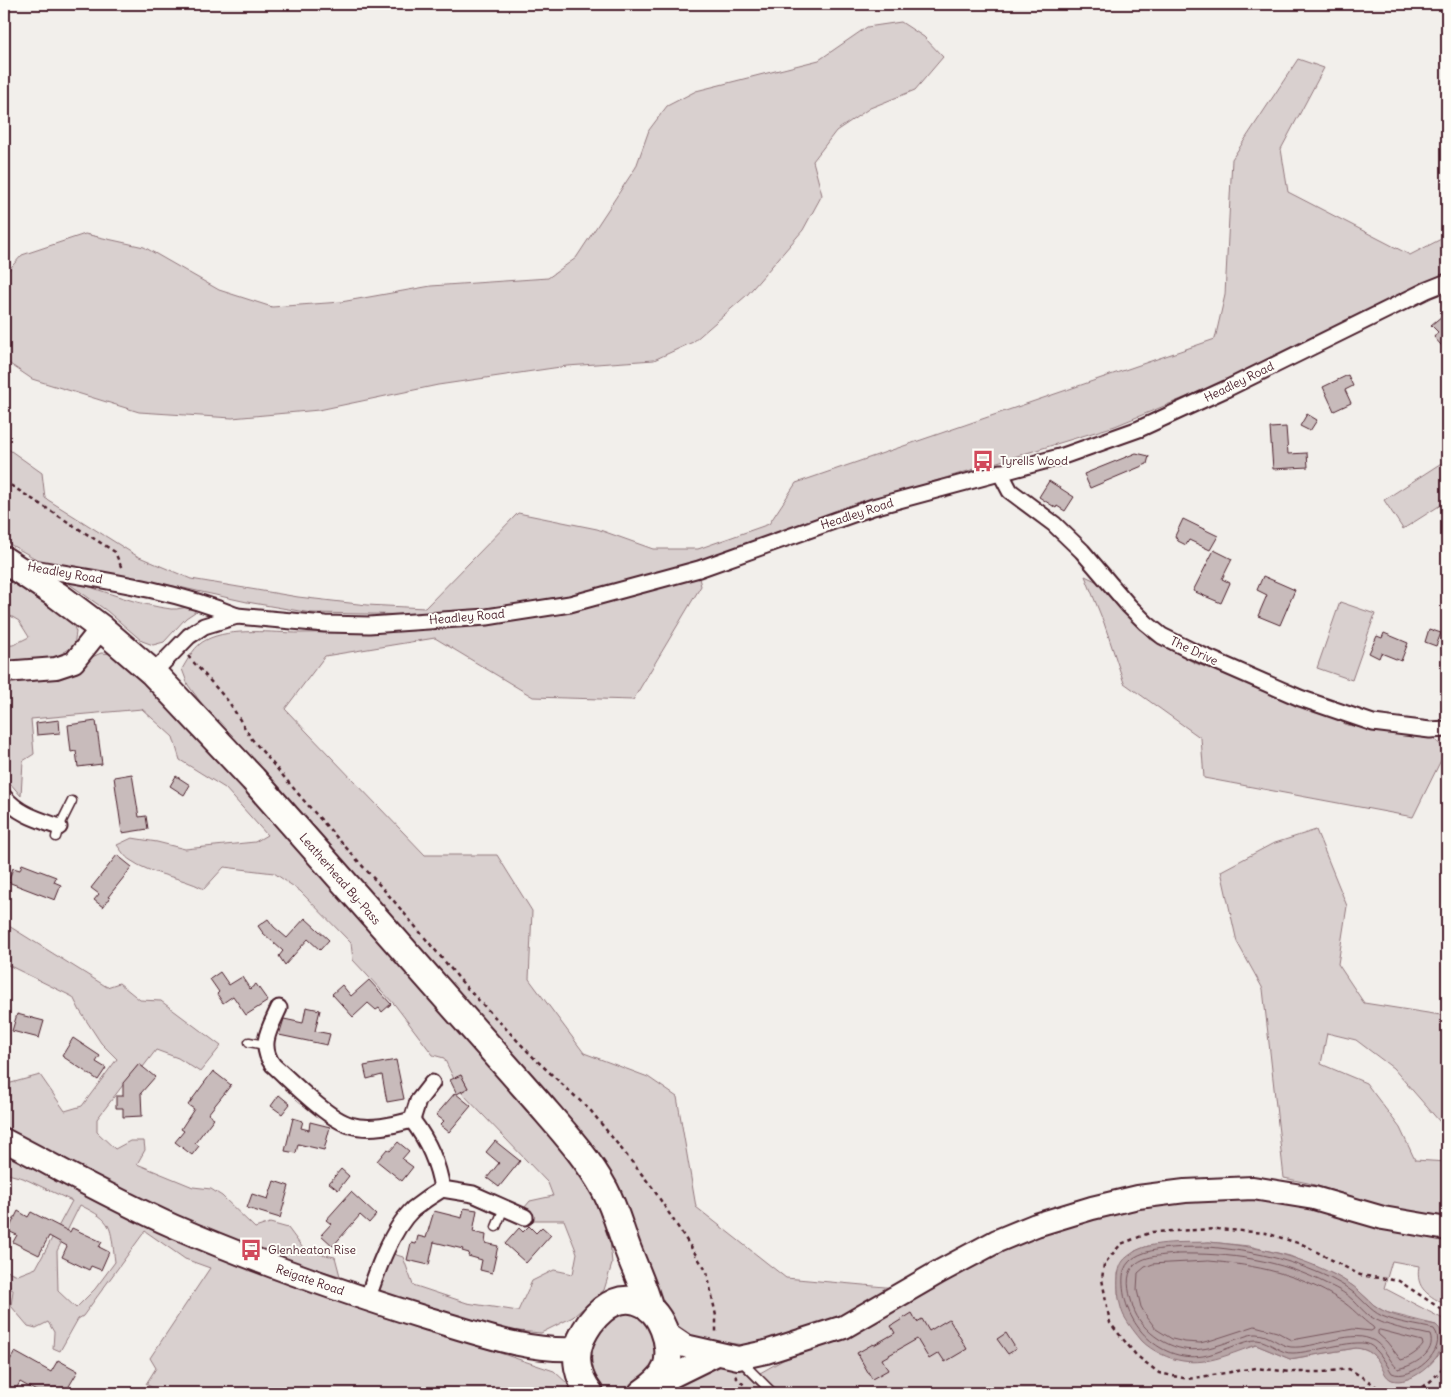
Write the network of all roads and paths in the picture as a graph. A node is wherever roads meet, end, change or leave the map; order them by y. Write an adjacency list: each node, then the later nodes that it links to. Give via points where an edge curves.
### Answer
1 (1447, 282): 2 (street, Headley Road, via 1139,429 1063,456)
2 (1000, 472): 6 (street, Headley Road, via 873,507 700,569 570,604 487,617 370,625); 11 (street, The Drive, via 1010,490 1054,524 1162,636 1300,698 1374,723)
3 (4, 481): 5 (path, via 115,552)
4 (6, 562): 5 (street, Headley Road); 7 (highway, Leatherhead By-Pass)
5 (127, 584): 6 (street, Headley Road)
6 (237, 616): 8 (street, Headley Road, via 204,626)
7 (101, 628): 9 (street, via 74,662 56,668); 10 (highway, Leatherhead By-Pass)
8 (178, 646): 10 (street, Headley Road); 33 (path, via 229,702 251,738 467,988 534,1058 591,1111 652,1187 707,1272)
9 (4, 672)
10 (153, 673): 26 (highway, Leatherhead By-Pass, via 252,780 582,1154 604,1190)
11 (1447, 729)
12 (4, 797): 14 (street, via 25,815)
13 (72, 801): 14 (lane)
14 (58, 832)
15 (279, 1008): 17 (street)
16 (249, 1042): 17 (lane)
17 (265, 1045): 19 (street, via 273,1065 338,1120 350,1125 382,1127)
18 (432, 1083): 19 (street, via 418,1102)
19 (412, 1120): 21 (street, via 433,1153)
20 (4, 1140): 27 (main road, Reigate Road, via 172,1225 261,1263)
21 (442, 1188): 22 (street, via 473,1194); 27 (street, via 412,1210 400,1226 390,1242)
22 (504, 1208): 23 (street); 24 (lane)
23 (525, 1217)
24 (496, 1227)
25 (1447, 1229): 33 (main road, via 1384,1218 1314,1198 1253,1188 1185,1191 1138,1198 1036,1225 997,1241 844,1327 766,1352)
26 (625, 1244): 28 (highway, Leatherhead By-Pass, via 619,1290); 29 (highway, Leatherhead By-Pass)
27 (367, 1300): 32 (main road, Reigate Road, via 535,1347)
28 (608, 1306): 29 (highway, via 624,1300 638,1301); 32 (highway, via 586,1328)
29 (650, 1309): 31 (highway, Leatherhead By-Pass)
30 (1447, 1313): 38 (path, via 1399,1281 1360,1275 1304,1245 1266,1233 1217,1229 1152,1232 1121,1244 1104,1264 1102,1279 1110,1323 1136,1355 1158,1373 1188,1379 1256,1368 1290,1372 1349,1370)
31 (666, 1333): 33 (main road, via 685,1346); 35 (highway, via 670,1351 666,1370)
32 (577, 1349): 36 (highway, via 582,1383)
33 (727, 1356): 35 (main road); 37 (lane)
34 (1447, 1361): 39 (path, via 1439,1374 1415,1392)
35 (648, 1389)
36 (590, 1393)
37 (773, 1393)
38 (1384, 1393)
39 (1408, 1393)

